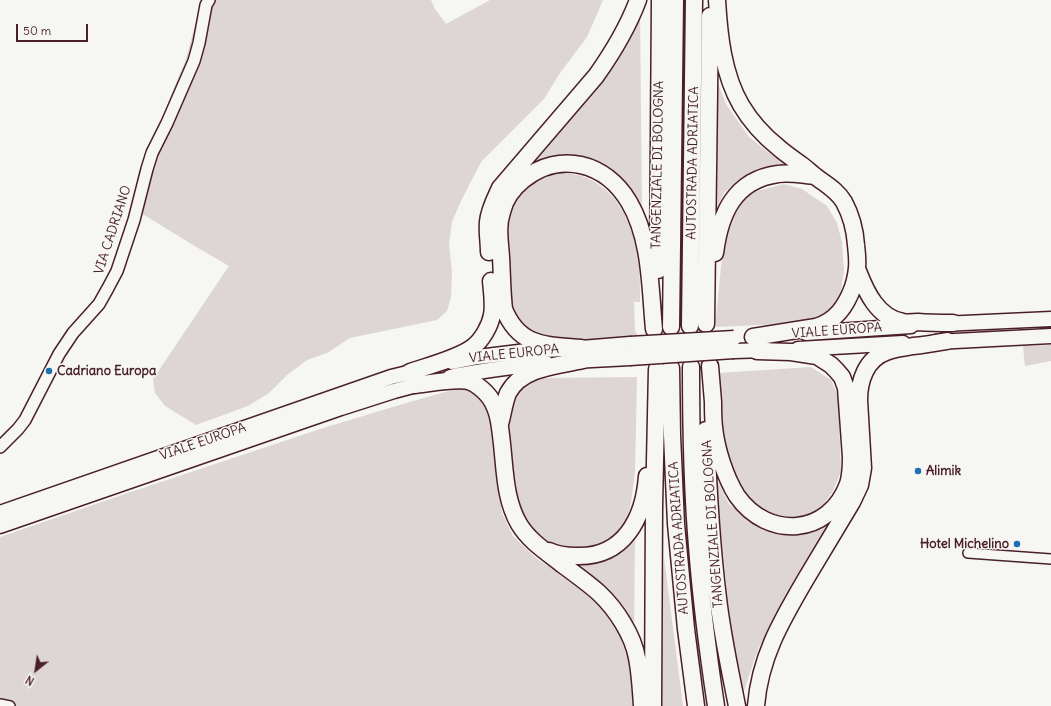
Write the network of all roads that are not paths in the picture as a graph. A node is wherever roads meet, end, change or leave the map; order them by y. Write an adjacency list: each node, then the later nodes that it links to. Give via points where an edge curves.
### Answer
1 (209, 0): 24 (street, VIA CADRIANO, via 194,61 152,153 117,271 99,304 73,333 59,354 25,420)
2 (638, 0): 22 (highway, via 620,38 596,76 500,188 490,211 488,224 493,310 484,334 473,347)
3 (660, 0): 15 (highway, TANGENZIALE DI BOLOGNA)
4 (675, 0): 15 (highway, AUTOSTRADA ADRIATICA)
5 (694, 0): 14 (highway, AUTOSTRADA ADRIATICA)
6 (710, 0): 8 (highway, via 706,324 719,230 732,200 758,179 779,174)
7 (717, 0): 8 (highway, via 724,58 731,84 741,105 766,137)
8 (815, 176): 9 (highway, via 830,186 847,209 853,226)
9 (858, 271): 13 (highway, via 864,288 873,302 892,318 902,322); 18 (highway, via 848,300 825,324)
10 (1051, 313): 12 (main road)
11 (1051, 319): 12 (main road, VIALE EUROPA)
12 (1024, 320): 13 (main road, VIALE EUROPA)
13 (953, 323): 18 (main road, VIALE EUROPA)
14 (690, 326)
15 (661, 329): 19 (highway, via 640,224 626,197 608,177 586,166 567,164 546,167 518,184 510,193 502,211 500,240 504,309 514,327 531,341)
16 (1051, 336): 17 (main road, VIALE EUROPA)
17 (947, 341): 18 (main road, VIALE EUROPA); 37 (highway, via 884,352 871,363 864,374 859,391 863,468 860,485 777,630 763,666)
18 (755, 344): 19 (main road, VIALE EUROPA, bridge); 20 (highway, via 817,356 836,370 846,388 851,457 848,483 832,510 810,523 787,526 768,522 754,514 737,495 730,483 716,439 713,401)
19 (582, 354): 22 (main road, VIALE EUROPA, via 479,371); 23 (highway, via 522,377 509,392)
20 (702, 366): 35 (highway, AUTOSTRADA ADRIATICA, via 692,443 693,495 706,636); 36 (highway, TANGENZIALE DI BOLOGNA, via 713,556 726,650)
21 (662, 367): 27 (highway, via 648,451 646,488 639,515 632,528 616,545 590,556 555,554); 31 (highway, AUTOSTRADA ADRIATICA, via 672,435 676,524); 34 (highway, via 654,514)
22 (412, 378): 23 (highway, via 472,382 487,393); 25 (main road, VIALE EUROPA, via 391,377); 26 (main road, VIALE EUROPA, via 341,408)
23 (500, 424): 27 (highway, via 511,506 522,530)
24 (0, 447)
25 (0, 513)
26 (0, 526)
27 (542, 549): 33 (highway, via 599,594 620,618 634,645)
28 (968, 553): 29 (street)
29 (1051, 559)
30 (0, 704): 32 (street)
31 (696, 705)
32 (10, 706)
33 (642, 706)
34 (653, 706)
35 (716, 706)
36 (737, 706)
37 (756, 706)

